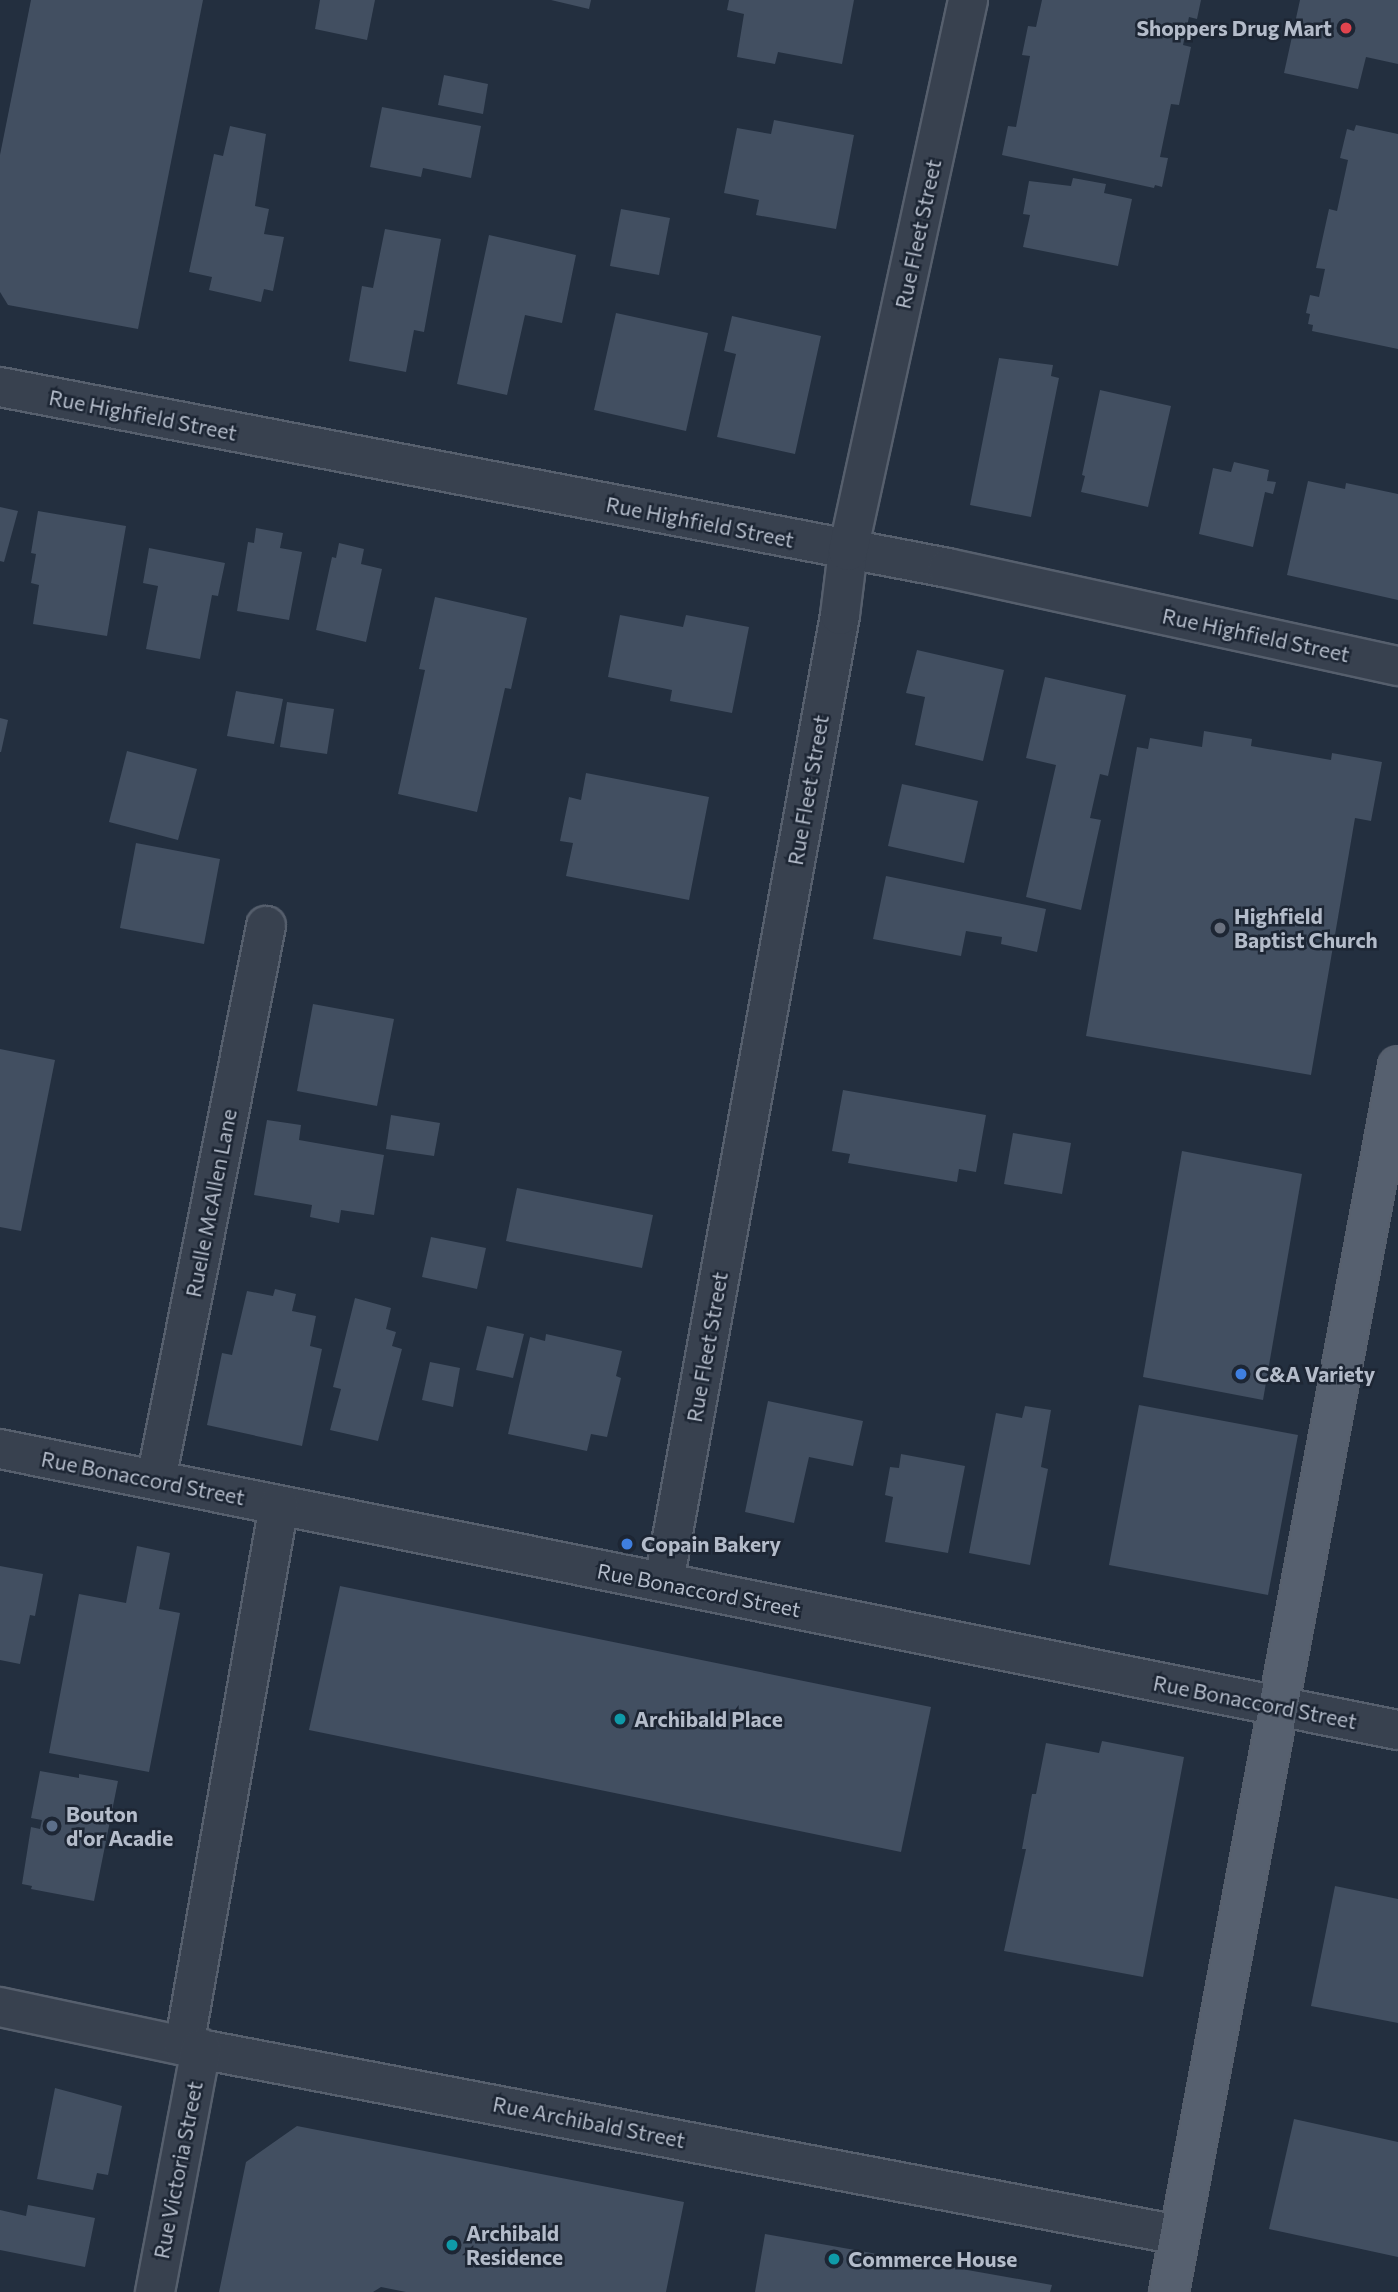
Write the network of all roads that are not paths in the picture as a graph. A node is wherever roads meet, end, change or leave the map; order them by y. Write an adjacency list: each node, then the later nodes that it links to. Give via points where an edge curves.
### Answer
1 (968, 0): 3 (street, Rue Fleet Street)
2 (0, 387): 3 (street, Rue Highfield Street)
3 (848, 551): 4 (street, Rue Highfield Street, via 948,568); 10 (street, Rue Fleet Street, via 833,655)
4 (1398, 666)
5 (266, 926): 8 (street, Ruelle McAllen Lane)
6 (1398, 1066): 11 (main road)
7 (0, 1449): 8 (street, Rue Bonaccord Street)
8 (156, 1480): 9 (street, Rue Bonaccord Street)
9 (279, 1505): 10 (street, Rue Bonaccord Street); 14 (street, Rue Victoria Street)
10 (664, 1582): 11 (street, Rue Bonaccord Street)
11 (1279, 1706): 12 (street, Rue Bonaccord Street); 15 (main road)
12 (1398, 1730)
13 (0, 2007): 14 (street, Rue Archibald Street)
14 (193, 2047): 15 (street, Rue Archibald Street); 16 (street, Rue Victoria Street)
15 (1179, 2235): 17 (main road)
16 (155, 2292)
17 (1169, 2292)

